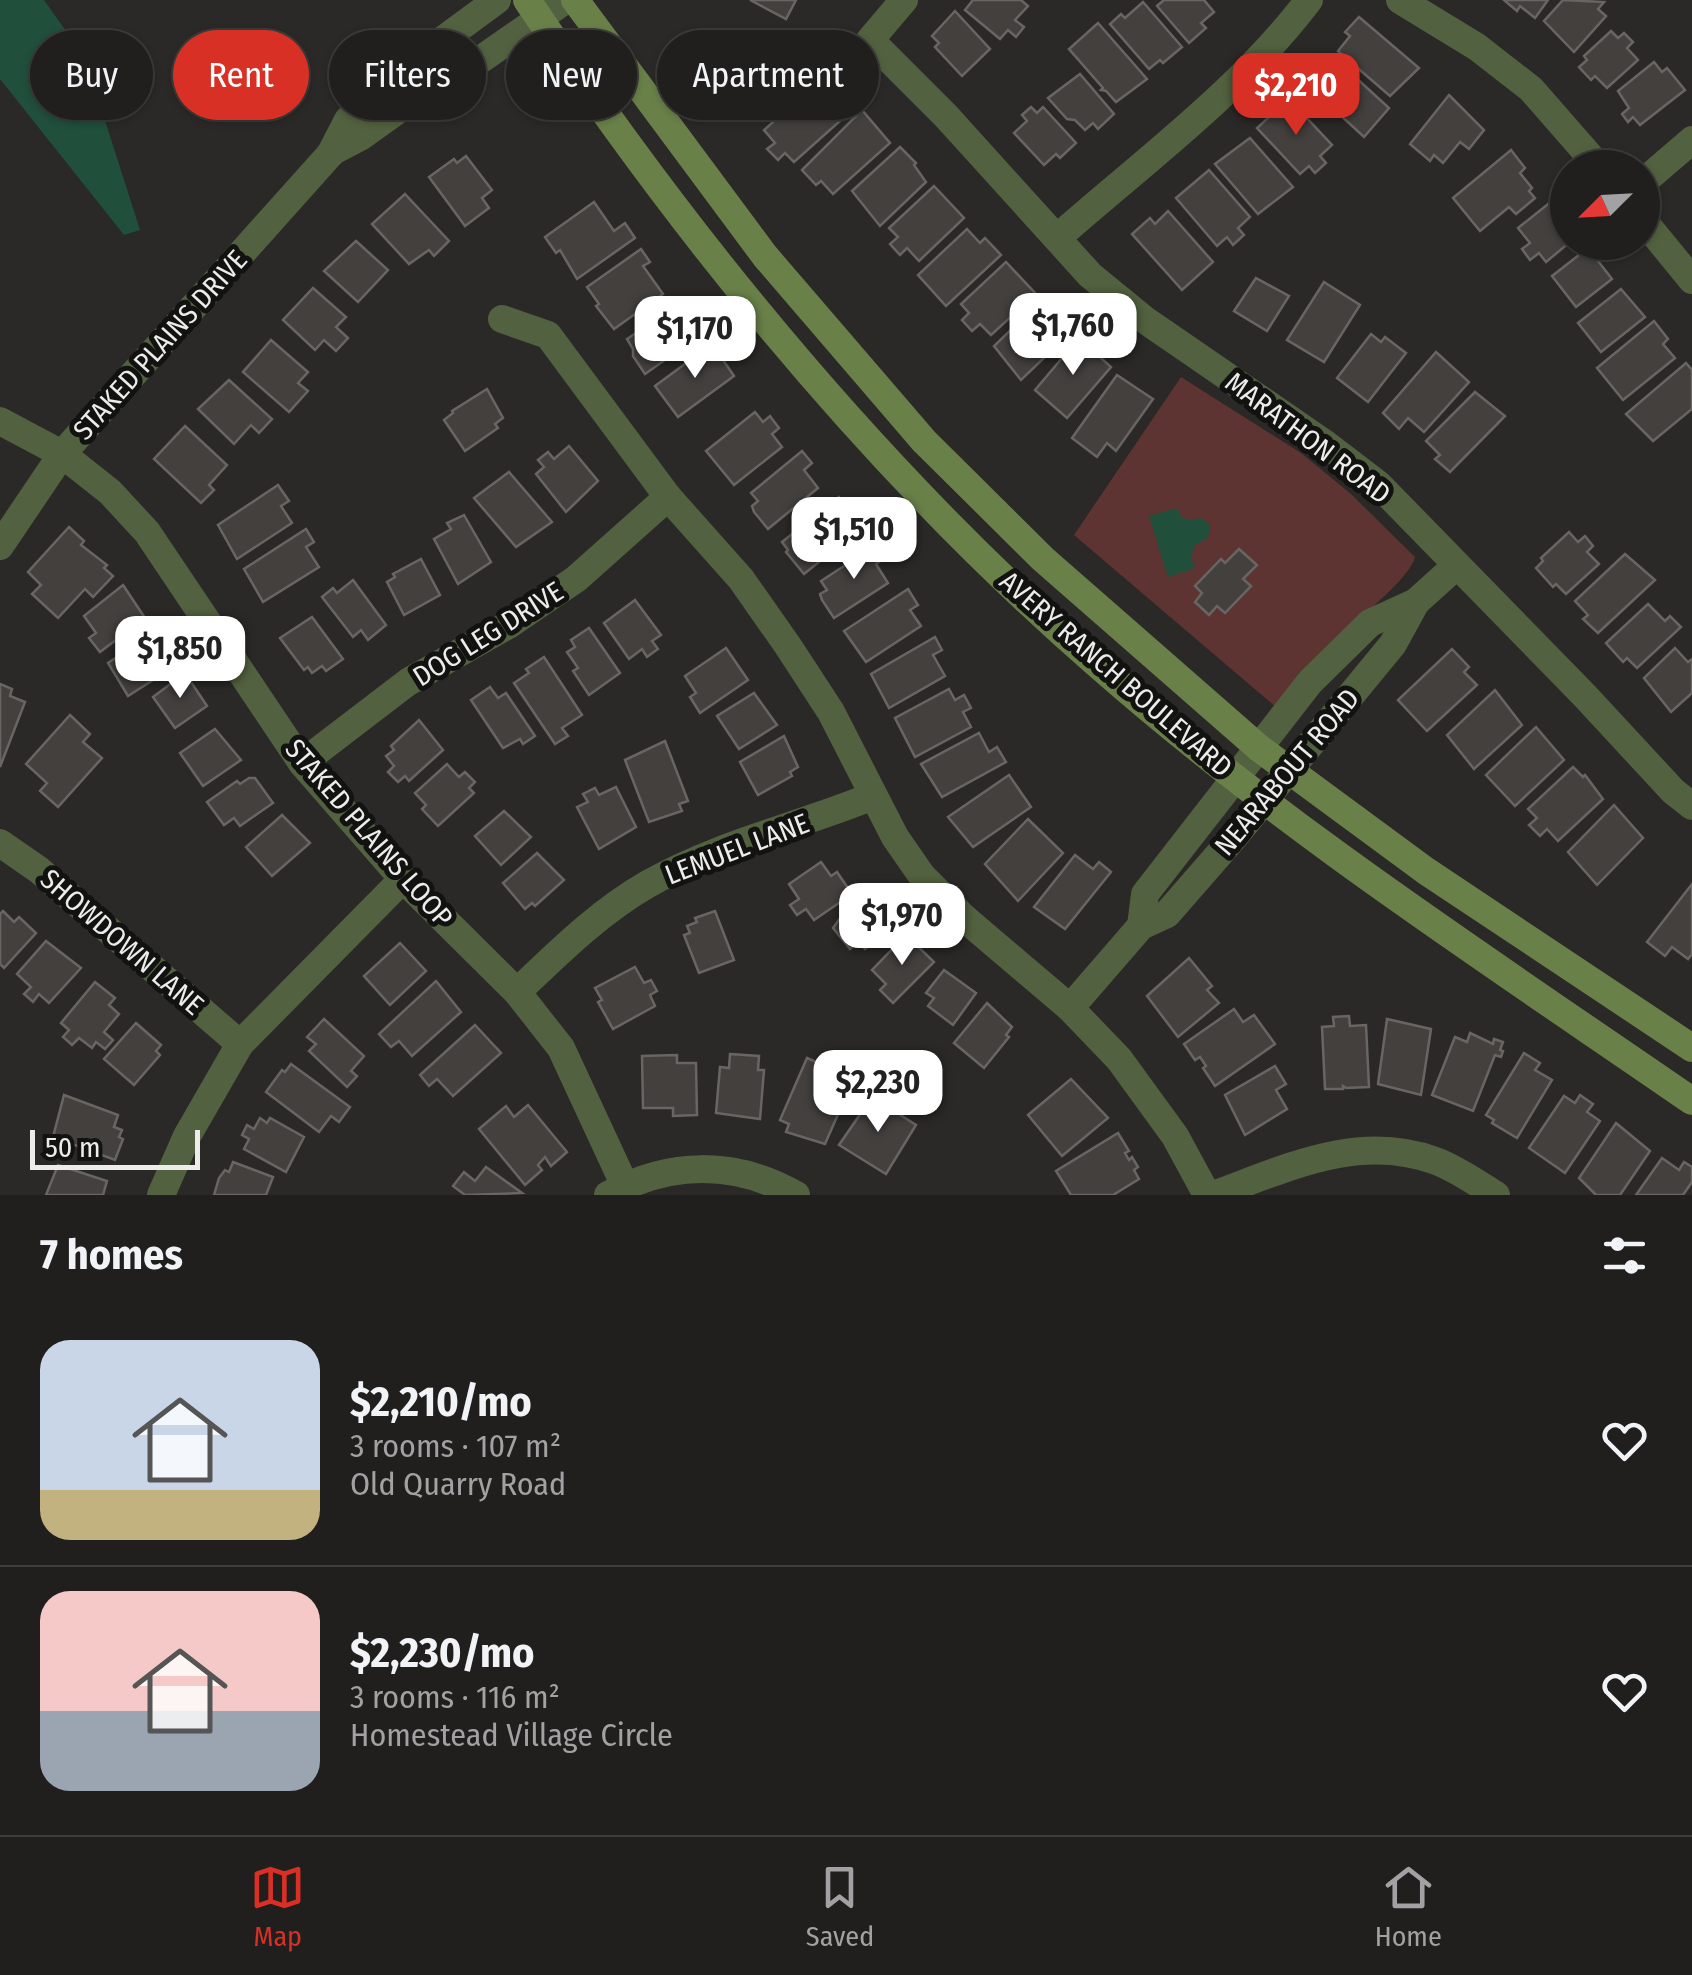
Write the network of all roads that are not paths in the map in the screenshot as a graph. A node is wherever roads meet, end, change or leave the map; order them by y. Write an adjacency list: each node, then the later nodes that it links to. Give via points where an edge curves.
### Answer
1 (497, 0): 10 (street, STAKED PLAINS DRIVE, via 387,82 348,120)
2 (565, 0): 7 (street, STAKED PLAINS DRIVE)
3 (575, 0): 22 (main road, AVERY RANCH BOULEVARD, via 765,256 924,441 1043,559)
4 (904, 0): 12 (street, MARATHON ROAD, via 870,40)
5 (1309, 0): 12 (street, via 1240,79)
6 (1400, 0): 9 (street, via 1531,89)
7 (533, 9): 10 (street, STAKED PLAINS DRIVE, via 457,76); 25 (main road, AVERY RANCH BOULEVARD, via 724,268 910,485 1098,665)
8 (1692, 140): 11 (street)
9 (1584, 150)
10 (332, 152): 17 (street, STAKED PLAINS DRIVE)
11 (1660, 168)
12 (1058, 238): 20 (street, MARATHON ROAD, via 1145,320 1378,484)
13 (1660, 241): 14 (street)
14 (1692, 280)
15 (502, 319): 18 (street, via 548,335)
16 (0, 422): 17 (street, STAKED PLAINS LOOP)
17 (62, 454): 19 (street, STAKED PLAINS DRIVE); 23 (street, STAKED PLAINS LOOP, via 148,532)
18 (668, 497): 23 (street, DOG LEG DRIVE, via 576,579 408,682); 26 (street, via 741,579 788,646 831,712)
19 (0, 546)
20 (1456, 566): 21 (street, NEARABOUT ROAD); 28 (street, MARATHON ROAD)
21 (1416, 602): 22 (street, NEARABOUT ROAD, via 1370,623 1310,682); 24 (street, NEARABOUT ROAD, via 1394,644)
22 (1259, 748): 24 (main road, AVERY RANCH BOULEVARD); 25 (street, NEARABOUT ROAD)
23 (302, 764): 30 (street, STAKED PLAINS LOOP)
24 (1289, 770): 27 (street, NEARABOUT ROAD); 35 (main road, AVERY RANCH BOULEVARD, via 1426,871)
25 (1236, 777): 27 (main road, AVERY RANCH BOULEVARD); 31 (street, NEARABOUT ROAD, via 1145,894)
26 (872, 796): 32 (street, LEMUEL LANE, via 648,884 610,908); 33 (street, via 922,876)
27 (1264, 800): 31 (street, NEARABOUT ROAD, via 1168,914); 36 (main road, AVERY RANCH BOULEVARD)
28 (1692, 806)
29 (0, 843): 34 (street, SHOWDOWN LANE)
30 (403, 879): 32 (street, STAKED PLAINS LOOP); 34 (street)
31 (1141, 926): 33 (street, NEARABOUT ROAD)
32 (517, 992): 37 (street, STAKED PLAINS LOOP, via 561,1048)
33 (1070, 1008): 40 (street, via 1120,1059)
34 (240, 1044): 38 (street)
35 (1692, 1048)
36 (1692, 1101)
37 (616, 1190): 39 (street, via 656,1174 714,1168)
38 (162, 1195)
39 (796, 1195)
40 (1210, 1195): 41 (street, via 1313,1158 1390,1150 1435,1161)
41 (1496, 1195)

